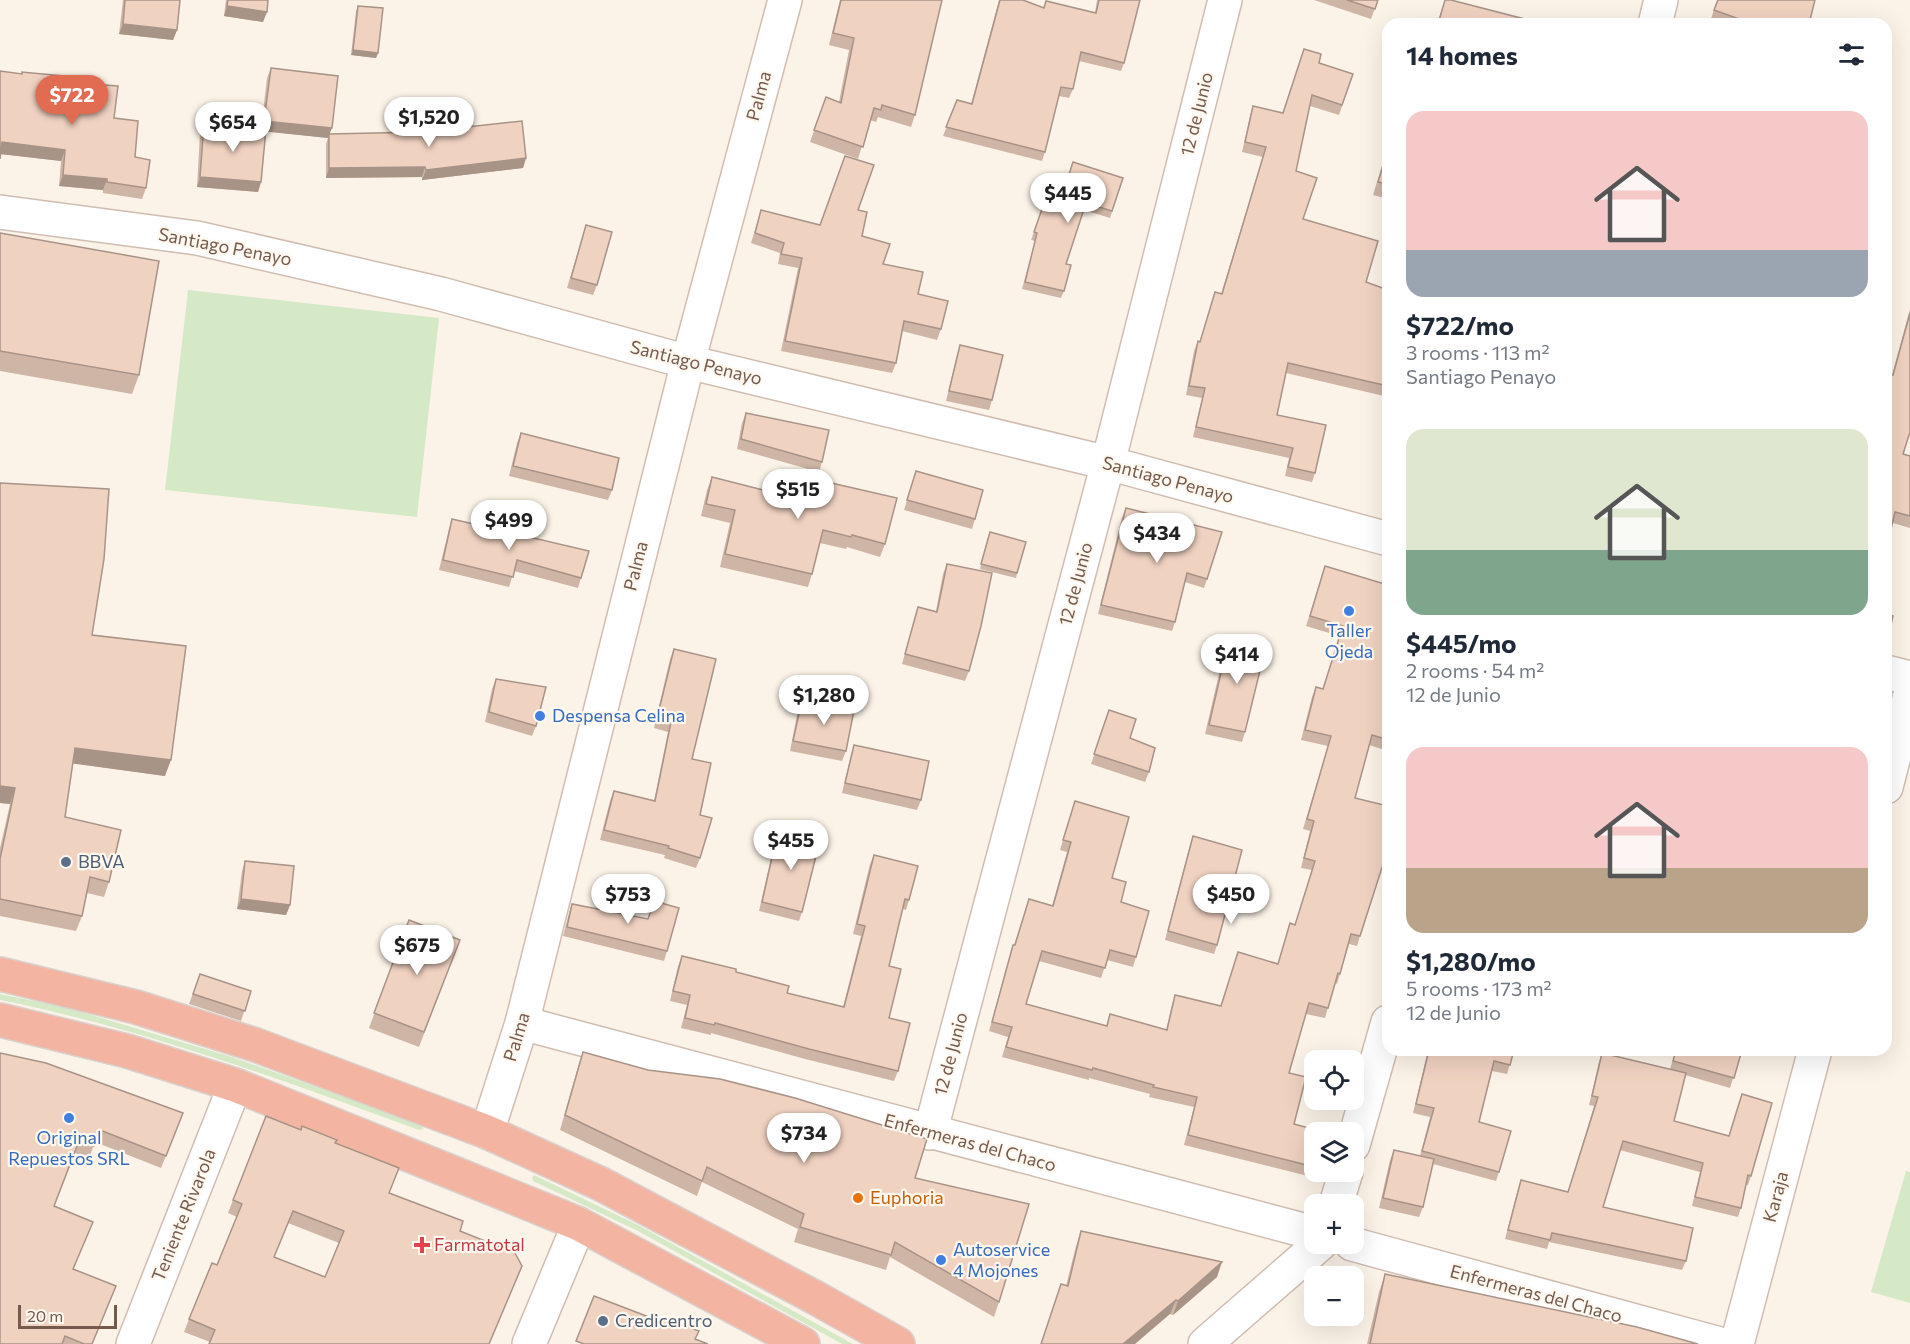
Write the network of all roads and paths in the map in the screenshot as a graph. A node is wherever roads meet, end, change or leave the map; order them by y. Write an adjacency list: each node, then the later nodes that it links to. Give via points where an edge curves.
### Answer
1 (785, 0): 6 (street, Palma)
2 (1225, 0): 7 (street, 12 de Junio)
3 (1661, 0): 4 (street)
4 (1656, 18)
5 (0, 212): 6 (street, Santiago Penayo, via 197,238 441,294)
6 (687, 362): 7 (street, Santiago Penayo); 15 (street, Palma)
7 (1108, 463): 8 (street, Santiago Penayo); 21 (street, 12 de Junio)
8 (1382, 537)
9 (1892, 674): 10 (street)
10 (1910, 678)
11 (1910, 695): 12 (street)
12 (1892, 764)
13 (0, 974): 20 (highway, via 136,1007 256,1045)
14 (0, 1020): 18 (highway, via 128,1051)
15 (522, 1023): 20 (street, Palma); 21 (street, Enfermeras del Chaco)
16 (1382, 1043): 19 (street)
17 (1813, 1056): 32 (street, Karaja)
18 (235, 1085): 22 (highway); 26 (street, Teniente Rivarola)
19 (1360, 1122)
20 (487, 1132): 29 (highway, via 601,1184)
21 (930, 1133): 23 (street, Enfermeras del Chaco)
22 (579, 1224): 27 (street); 28 (highway)
23 (1304, 1230)
24 (1364, 1247): 31 (street, Enfermeras del Chaco)
25 (1308, 1254): 30 (street)
26 (133, 1344)
27 (529, 1344)
28 (803, 1344)
29 (898, 1344)
30 (1205, 1344)
31 (1720, 1344)
32 (1737, 1344)

